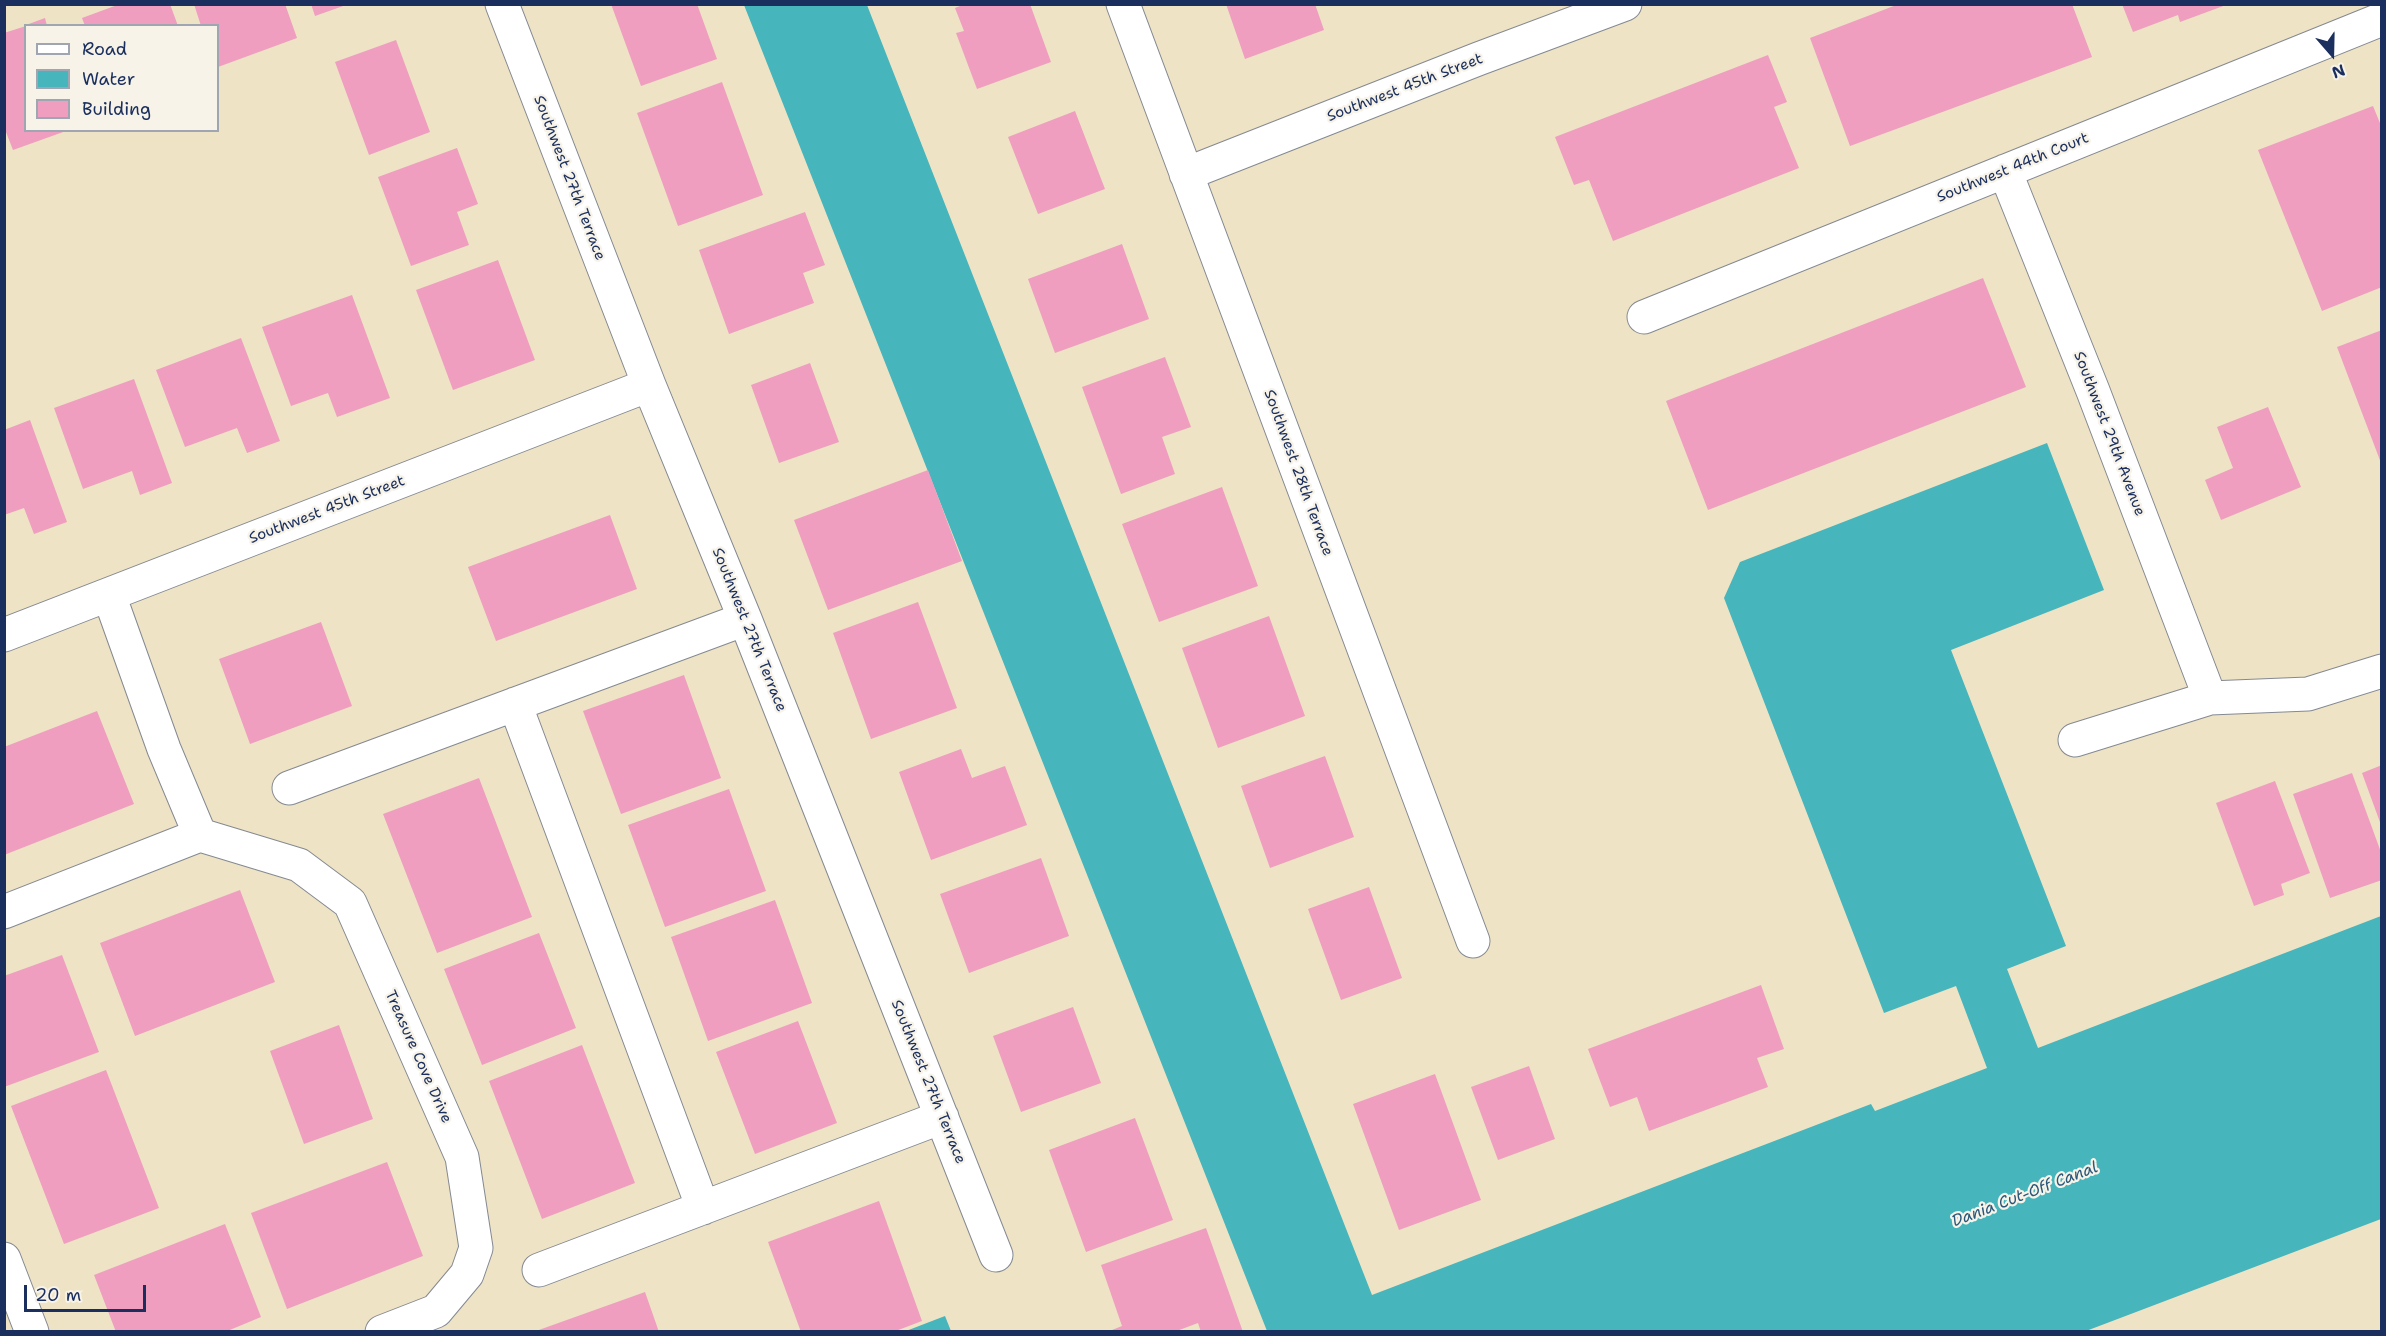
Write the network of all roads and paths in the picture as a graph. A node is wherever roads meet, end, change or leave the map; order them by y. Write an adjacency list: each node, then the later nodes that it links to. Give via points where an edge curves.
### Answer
1 (502, 4): 8 (street, Southwest 27th Terrace)
2 (1123, 4): 6 (street, Southwest 28th Terrace)
3 (1625, 4): 6 (street, Southwest 45th Street)
4 (2382, 19): 5 (street, Southwest 44th Court)
5 (2006, 171): 7 (street, Southwest 44th Court); 13 (street, Southwest 29th Avenue)
6 (1186, 174): 19 (street, Southwest 28th Terrace)
7 (1644, 318)
8 (649, 385): 9 (street, Southwest 45th Street); 10 (street, Southwest 27th Terrace)
9 (109, 595): 11 (street, Southwest 45th Street); 17 (street, via 164,749)
10 (745, 619): 14 (street); 20 (street, Southwest 27th Terrace)
11 (4, 635)
12 (2382, 671): 13 (street, via 2308,693)
13 (2210, 698): 15 (street)
14 (514, 704): 16 (street); 21 (street)
15 (2075, 740)
16 (289, 788)
17 (200, 835): 18 (street); 26 (street, Treasure Cove Drive, via 299,865 350,903 462,1157 476,1248 467,1274 436,1311)
18 (4, 912)
19 (1473, 941)
20 (942, 1117): 21 (street); 22 (street, Southwest 27th Terrace)
21 (704, 1208): 24 (street)
22 (996, 1255)
23 (4, 1259): 25 (street)
24 (539, 1270)
25 (32, 1332)
26 (382, 1332)

